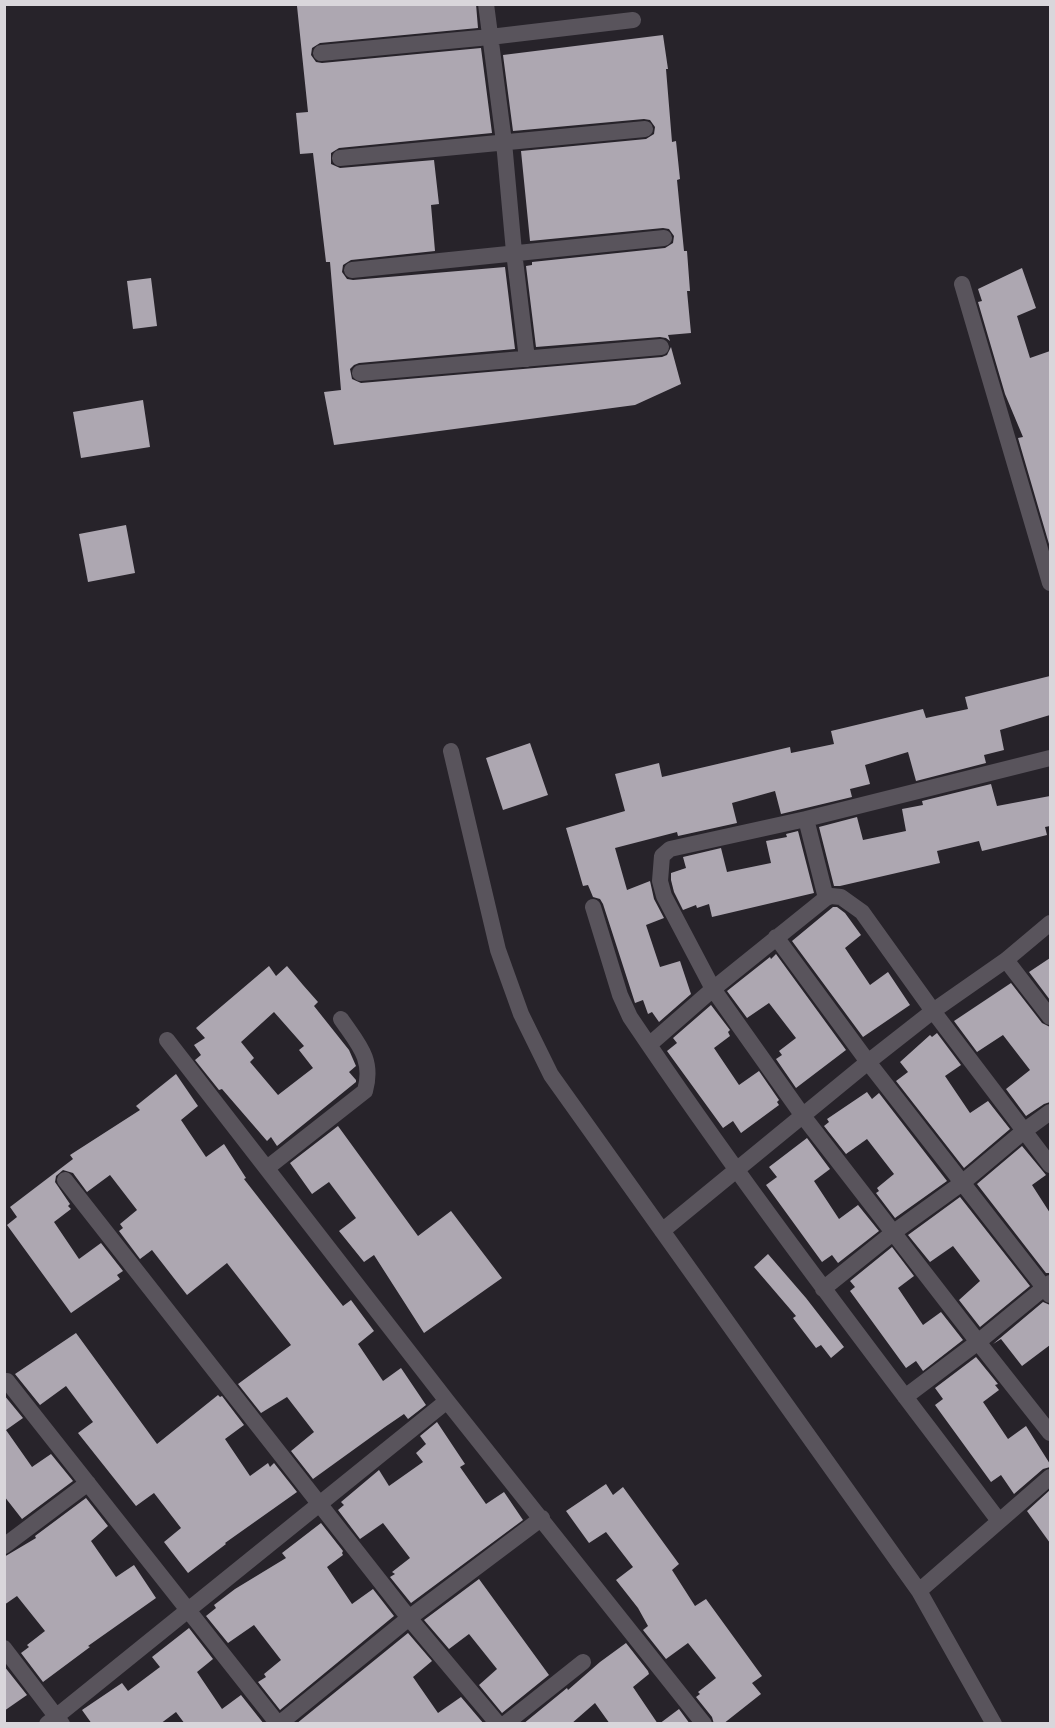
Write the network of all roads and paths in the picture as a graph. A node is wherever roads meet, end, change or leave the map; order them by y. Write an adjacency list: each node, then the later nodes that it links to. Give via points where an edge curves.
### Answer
1 (486, 4): 3 (street)
2 (633, 20): 3 (street)
3 (490, 37): 4 (street); 6 (street)
4 (321, 53)
5 (645, 129): 6 (street)
6 (504, 142): 7 (street); 9 (street)
7 (340, 158)
8 (664, 238): 9 (street)
9 (514, 252): 10 (street); 13 (street)
10 (352, 270)
11 (962, 284): 15 (street)
12 (661, 347): 13 (street)
13 (527, 359): 14 (street)
14 (360, 373)
15 (1050, 583)
16 (451, 751): 39 (street, via 498,950 521,1014 551,1075)
17 (1050, 758): 18 (street)
18 (806, 819): 19 (street); 24 (street, via 670,849 662,856 660,881 664,896)
19 (826, 898): 22 (street); 25 (street, via 841,897 861,912)
20 (593, 907): 29 (street, via 621,995)
21 (1050, 924): 23 (street)
22 (776, 937): 24 (street); 30 (street)
23 (1006, 960): 25 (street); 26 (street)
24 (713, 989): 29 (street); 32 (street)
25 (933, 1011): 30 (street); 33 (street)
26 (1050, 1017)
27 (341, 1019): 35 (street, via 364,1053 369,1078 365,1091)
28 (167, 1040): 35 (street)
29 (649, 1045): 36 (street)
30 (868, 1062): 32 (street); 38 (street)
31 (1050, 1112): 33 (street)
32 (803, 1116): 36 (street); 40 (street)
33 (1024, 1131): 34 (street); 38 (street)
34 (1050, 1165)
35 (267, 1168): 46 (street)
36 (736, 1170): 39 (street); 41 (street)
37 (65, 1180): 50 (street)
38 (962, 1184): 40 (street); 42 (street)
39 (662, 1231): 54 (street)
40 (894, 1232): 41 (street); 43 (street)
41 (823, 1289): 45 (street)
42 (1048, 1289): 43 (street)
43 (978, 1342): 45 (street); 47 (street)
44 (4, 1381): 49 (street)
45 (905, 1397): 52 (street)
46 (447, 1401): 50 (street); 51 (street)
47 (1050, 1433)
48 (1050, 1477): 52 (street)
49 (88, 1483): 53 (street); 55 (street)
50 (320, 1504): 55 (street); 56 (street)
51 (542, 1518): 56 (street); 63 (street)
52 (999, 1521): 54 (street)
53 (4, 1546)
54 (919, 1591): 64 (street)
55 (188, 1610): 59 (street); 60 (street)
56 (409, 1618): 60 (street); 61 (street)
57 (4, 1648): 59 (street)
58 (583, 1662): 62 (street)
59 (55, 1721)
60 (279, 1724)
61 (498, 1724)
62 (505, 1724)
63 (704, 1724)
64 (994, 1724)

